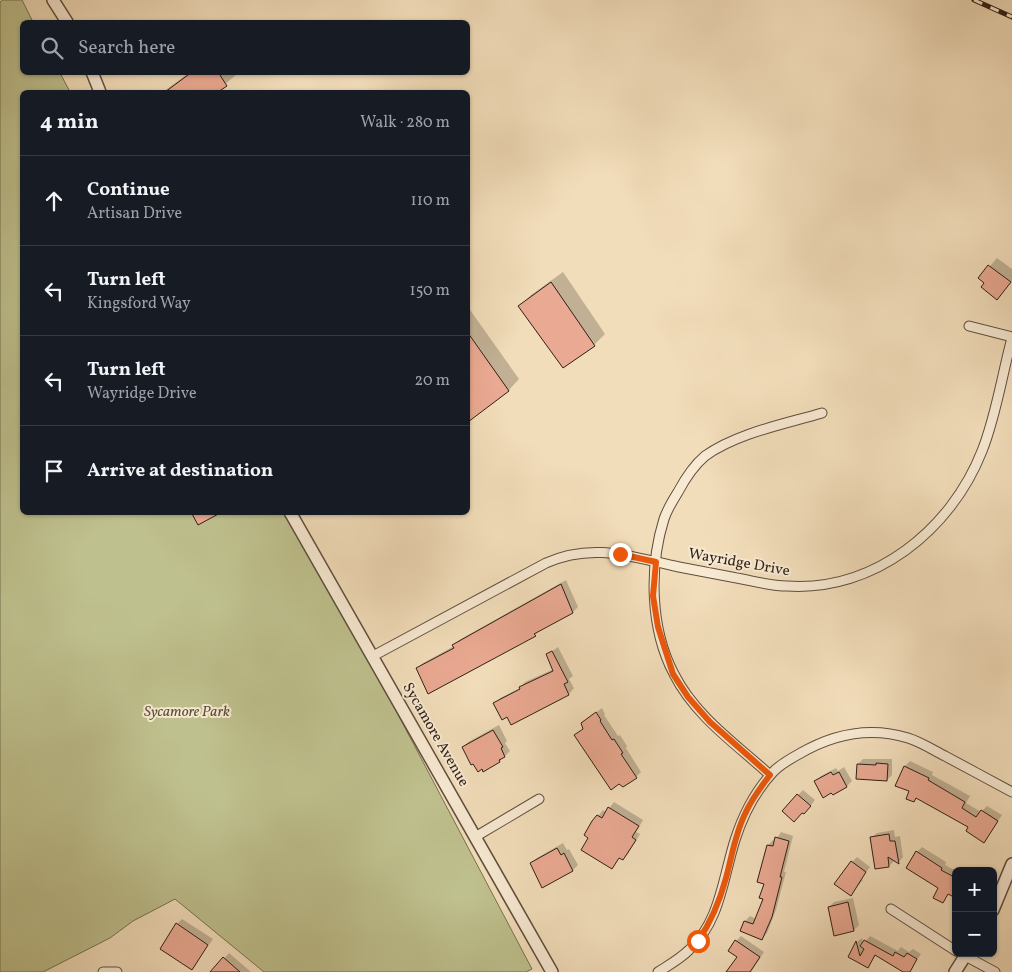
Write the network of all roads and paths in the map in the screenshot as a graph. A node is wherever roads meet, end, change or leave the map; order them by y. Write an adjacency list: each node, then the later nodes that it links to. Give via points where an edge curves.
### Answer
1 (53, 0): 2 (street)
2 (66, 20)
3 (93, 75): 4 (street)
4 (99, 90)
5 (969, 326): 6 (street)
6 (1012, 338): 9 (street, Wayridge Drive, via 987,438 966,485 932,529 902,553 879,567 848,579 800,587)
7 (822, 413): 9 (street, via 745,436 701,460 687,476 664,517)
8 (292, 515): 10 (street, Sycamore Avenue)
9 (656, 562): 10 (street, Wayridge Drive, via 601,552 558,558); 11 (street, via 653,596 658,627 673,674 710,722)
10 (372, 656): 14 (street, Sycamore Avenue)
11 (770, 775): 12 (street, via 782,764 829,739 846,734 885,733 917,741); 24 (street, via 744,815 720,897 704,932 690,949)
12 (1012, 792)
13 (539, 799): 14 (street)
14 (475, 837): 23 (street, Sycamore Avenue)
15 (1012, 864): 16 (street)
16 (997, 900)
17 (891, 909): 18 (street)
18 (952, 947)
19 (961, 957): 25 (street)
20 (969, 957): 26 (street)
21 (103, 972): 22 (street)
22 (117, 972)
23 (552, 972)
24 (658, 972)
25 (956, 972)
26 (995, 972)

